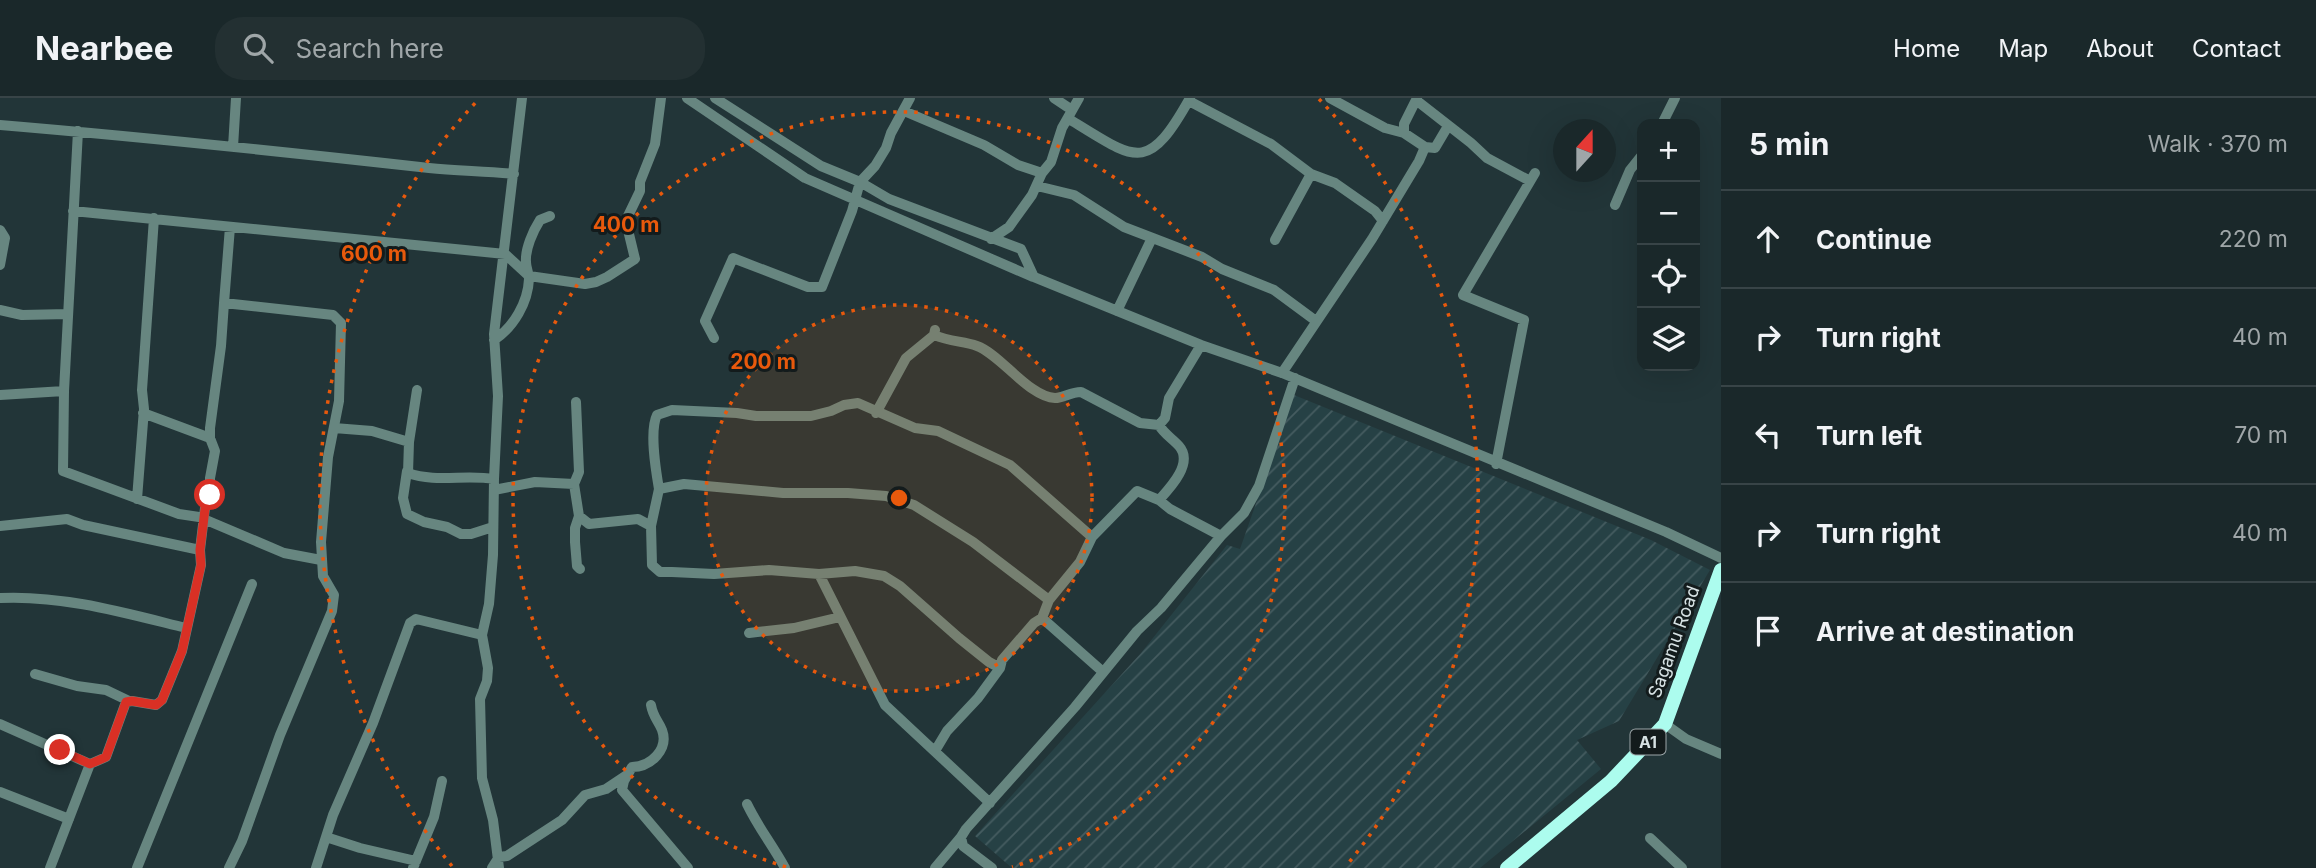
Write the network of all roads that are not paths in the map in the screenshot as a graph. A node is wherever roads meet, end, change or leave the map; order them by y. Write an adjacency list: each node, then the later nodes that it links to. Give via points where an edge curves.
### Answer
1 (236, 98): 20 (street)
2 (522, 98): 24 (street)
3 (661, 98): 41 (street, via 655,144 628,216 635,259 596,282)
4 (687, 98): 28 (street, via 805,178)
5 (715, 98): 26 (street, via 821,166)
6 (910, 98): 13 (street)
7 (1054, 98): 14 (street)
8 (1079, 98): 14 (street)
9 (1330, 98): 19 (street, via 1385,128)
10 (1675, 98): 15 (street)
11 (1416, 99): 17 (street); 19 (street)
12 (1189, 100): 14 (street, via 1154,149 1140,154 1125,151); 25 (street, via 1271,144)
13 (904, 111): 23 (street); 26 (street, via 875,166)
14 (1070, 115): 23 (street)
15 (1664, 119)
16 (0, 125): 18 (street)
17 (1448, 126): 21 (street, via 1435,148); 63 (street, via 1487,158 1533,177 1463,295 1524,320)
18 (78, 131): 20 (street); 30 (street)
19 (1404, 132): 21 (street)
20 (233, 147): 24 (street)
21 (1424, 147): 33 (street)
22 (1637, 161): 29 (street)
23 (1042, 173): 27 (street)
24 (514, 174): 39 (street)
25 (1311, 174): 33 (street, via 1346,189); 38 (street)
26 (860, 183): 28 (street); 37 (street)
27 (1037, 186): 36 (street, via 1074,195 1124,227); 37 (street, via 1009,227)
28 (855, 199): 42 (street); 48 (street, via 821,288 733,258 705,321)
29 (1615, 205)
30 (73, 211): 32 (street); 46 (street)
31 (550, 216): 41 (street, via 540,220 529,245)
32 (154, 218): 34 (street); 57 (street)
33 (1383, 221): 47 (street)
34 (230, 227): 39 (street); 43 (street)
35 (0, 230): 40 (street, via 5,239)
36 (1152, 238): 45 (street); 47 (street, via 1274,290)
37 (991, 239): 42 (street, via 1021,249)
38 (1275, 240)
39 (505, 254): 41 (street); 49 (street)
40 (0, 265)
41 (529, 276): 49 (street, via 524,304)
42 (1034, 277): 45 (street)
43 (224, 303): 60 (street, via 324,313 339,319 339,401); 61 (street)
44 (0, 310): 46 (street, via 22,315)
45 (1116, 311): 50 (street)
46 (68, 314): 54 (street)
47 (1316, 321): 51 (street)
48 (714, 338)
49 (494, 340): 66 (street, via 498,396)
50 (1201, 345): 51 (street); 59 (street)
51 (1282, 373): 52 (street)
52 (1294, 378): 63 (street); 75 (street, via 1259,486 1244,513)
53 (417, 390): 62 (street)
54 (64, 391): 55 (street); 68 (street, via 63,471)
55 (0, 395)
56 (576, 402): 65 (street, via 579,472)
57 (143, 413): 61 (street); 68 (street)
58 (876, 413): 59 (street, via 906,358 934,332 949,341 978,346 1051,398 1081,392 1140,423); 67 (street, via 858,403 803,416 666,411 654,422); 76 (street, via 915,429 938,431 1010,465)
59 (1158, 425): 69 (street, via 1184,456 1174,483)
60 (334, 428): 62 (street, via 372,431); 79 (street)
61 (210, 438): 71 (street, via 215,451)
62 (409, 442): 64 (street)
63 (1496, 464): 78 (street)
64 (407, 471): 66 (street, via 435,478 471,476); 74 (street, via 403,498 407,514 461,534)
65 (574, 484): 66 (street); 70 (street)
66 (494, 485): 74 (street)
67 (659, 489): 73 (street); 85 (street, via 684,484 886,496 914,505 973,542)
68 (137, 499): 71 (street)
69 (1159, 500): 75 (street); 76 (street, via 1137,491)
70 (579, 516): 73 (street, via 589,524 638,519); 80 (street, via 575,542)
71 (204, 520): 77 (street); 79 (street, via 284,552)
72 (0, 526): 77 (street, via 67,519)
73 (651, 526): 82 (street, via 653,565 660,572)
74 (493, 527): 90 (street, via 489,604)
75 (1221, 536): 92 (street)
76 (1092, 537): 85 (street, via 1080,562)
77 (200, 550): 88 (street, via 201,565)
78 (1721, 558)
79 (321, 560): 114 (street, via 323,576 334,595 332,611)
80 (580, 569)
81 (1721, 570): 97 (highway, Sagamu Road / A1)
82 (819, 574): 86 (street); 91 (street, via 855,571 884,576)
83 (252, 584): 113 (street)
84 (0, 598): 88 (street, via 80,604)
85 (1049, 600): 87 (street)
86 (840, 617): 89 (street); 98 (street, via 885,705)
87 (1042, 618): 91 (street, via 1002,660); 92 (street)
88 (186, 628): 94 (street, via 162,700 156,705)
89 (749, 634)
90 (482, 635): 107 (street, via 416,620 410,623); 110 (street, via 488,668 480,699 482,778)
91 (1000, 668): 98 (street)
92 (1103, 672): 104 (street)
93 (35, 674): 94 (street, via 100,688)
94 (129, 701): 100 (street, via 106,757)
95 (651, 705): 101 (street, via 664,743 655,760)
96 (0, 724): 100 (street)
97 (1665, 724): 99 (street); 121 (highway, Sagamu Road / A1, via 1611,781)
98 (935, 751): 104 (street)
99 (1721, 754)
100 (90, 764): 106 (street)
101 (628, 774): 110 (street, via 606,789 585,795 562,820); 117 (street, via 622,790)
102 (442, 781): 111 (street, via 434,817)
103 (0, 792): 106 (street)
104 (990, 803): 108 (street)
105 (747, 804): 118 (street)
106 (69, 819): 112 (street)
107 (326, 837): 111 (street); 115 (street)
108 (961, 838): 119 (street); 120 (street, via 963,846)
109 (1650, 838): 122 (street)
110 (499, 863): 116 (street)
111 (414, 864)
112 (50, 868)
113 (137, 868)
114 (229, 868)
115 (316, 868)
116 (492, 868)
117 (688, 868)
118 (785, 868)
119 (935, 868)
120 (992, 868)
121 (1507, 868)
122 (1682, 868)

